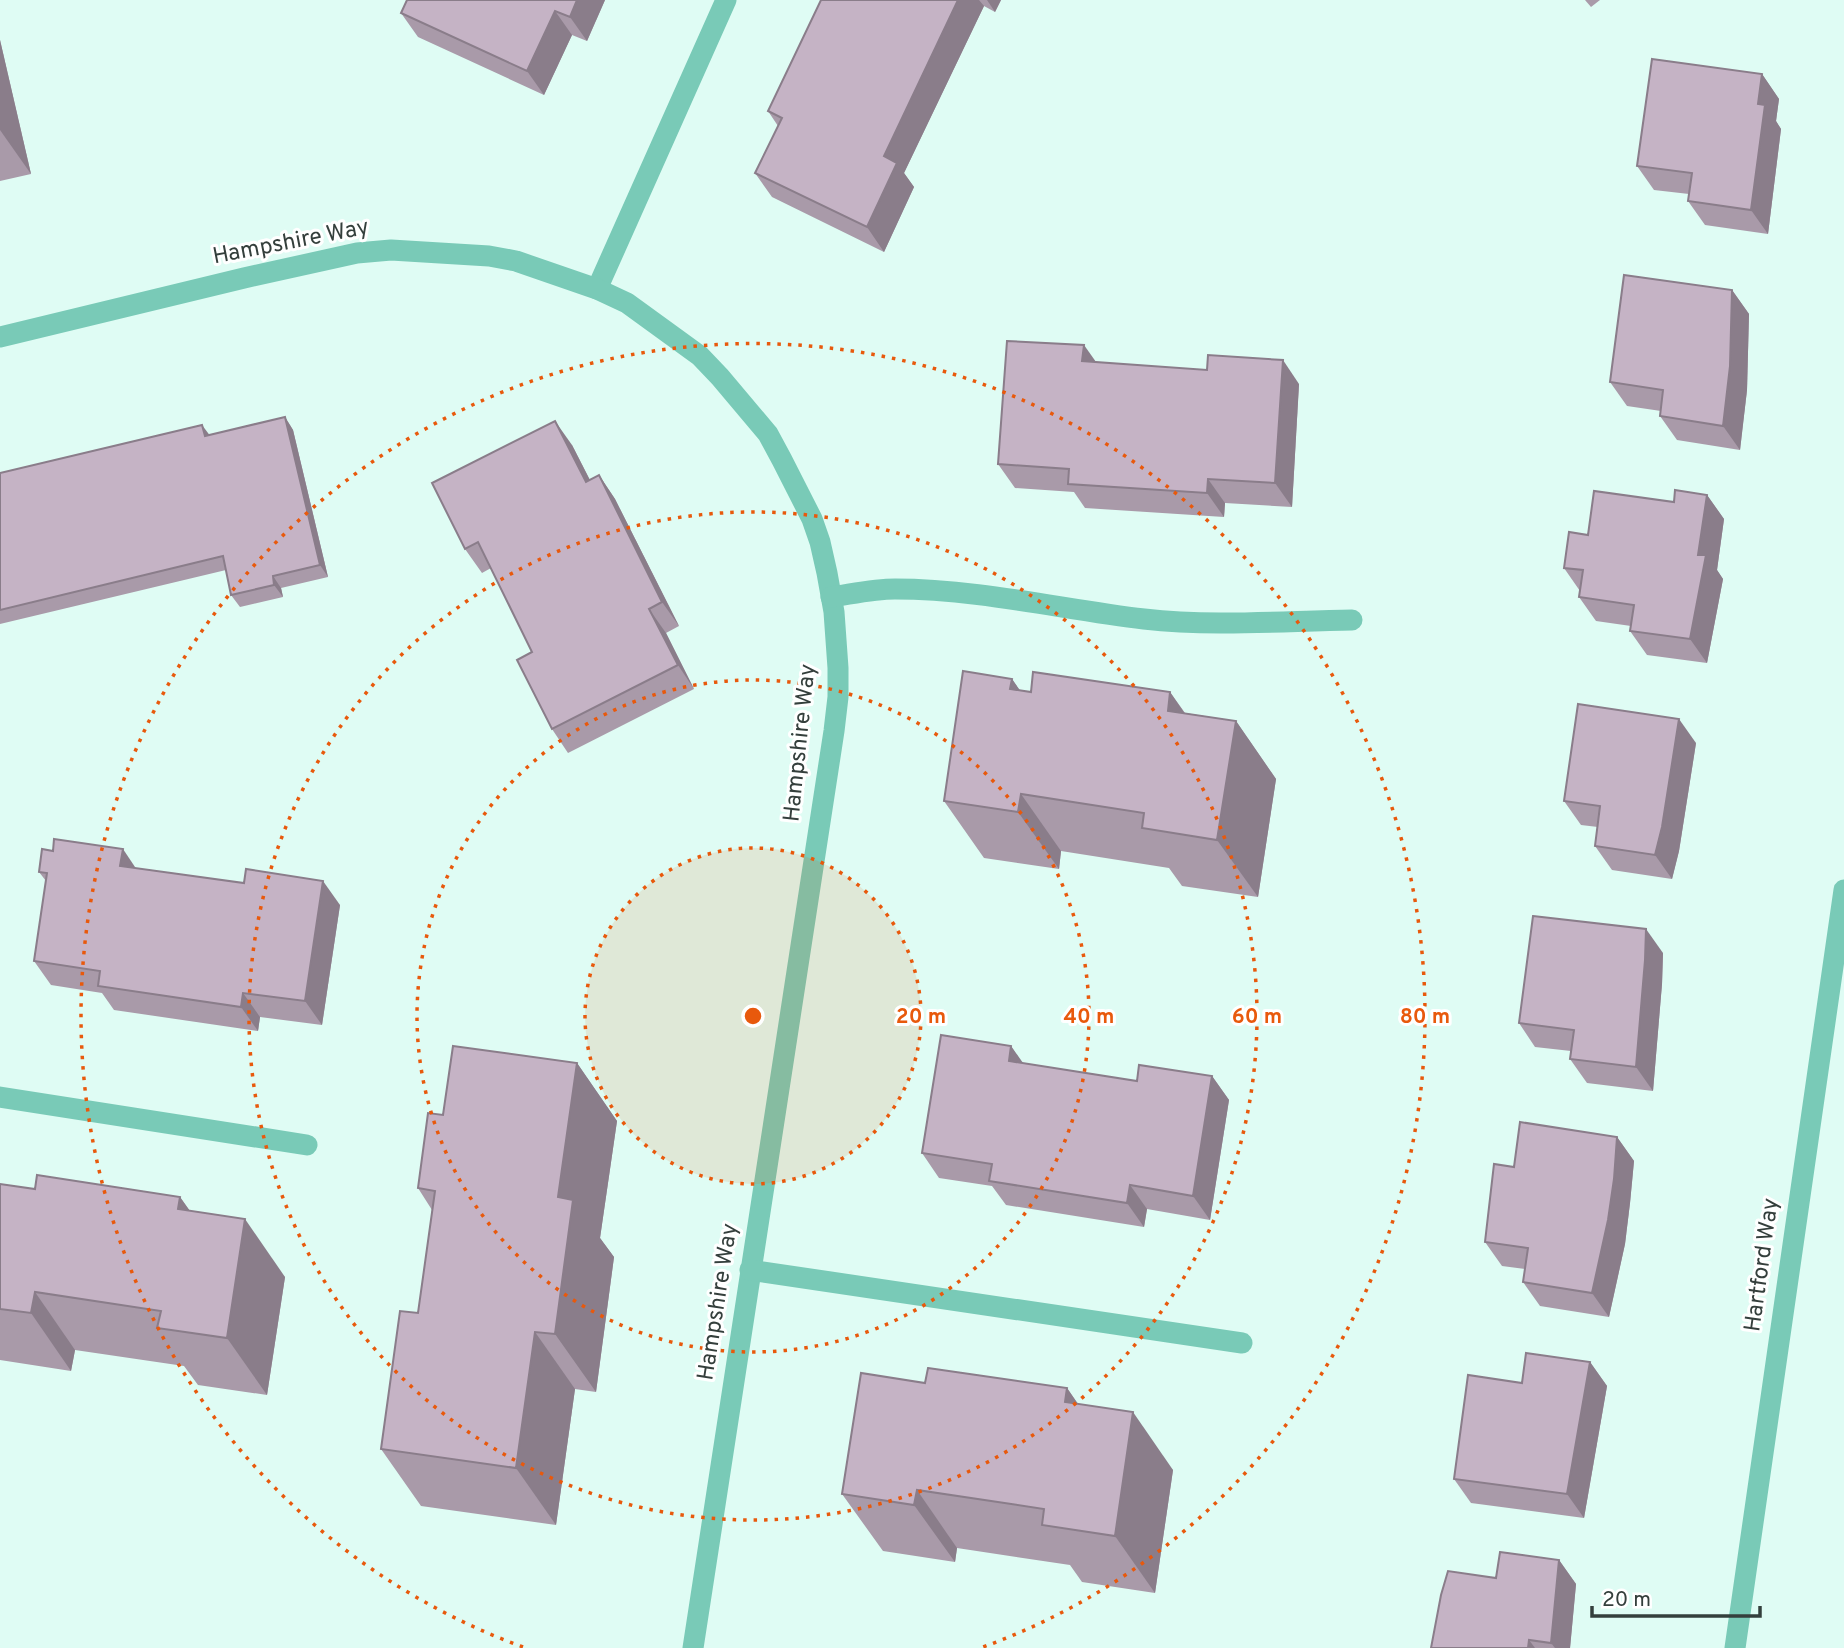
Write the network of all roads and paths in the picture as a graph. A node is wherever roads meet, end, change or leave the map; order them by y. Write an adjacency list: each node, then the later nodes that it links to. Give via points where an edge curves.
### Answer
1 (726, 0): 2 (street)
2 (597, 289): 3 (street, Hampshire Way, via 516,261 391,250 244,278); 4 (street, Hampshire Way, via 627,303 700,356 768,435 812,519)
3 (0, 337)
4 (831, 597): 5 (street, via 922,590 1172,621); 9 (street, Hampshire Way, via 838,697)
5 (1352, 620)
6 (1844, 890): 12 (street, Hartford Way)
7 (0, 1097): 8 (street)
8 (307, 1144)
9 (750, 1270): 10 (street); 11 (street, Hampshire Way)
10 (1242, 1343)
11 (693, 1648)
12 (1735, 1648)

